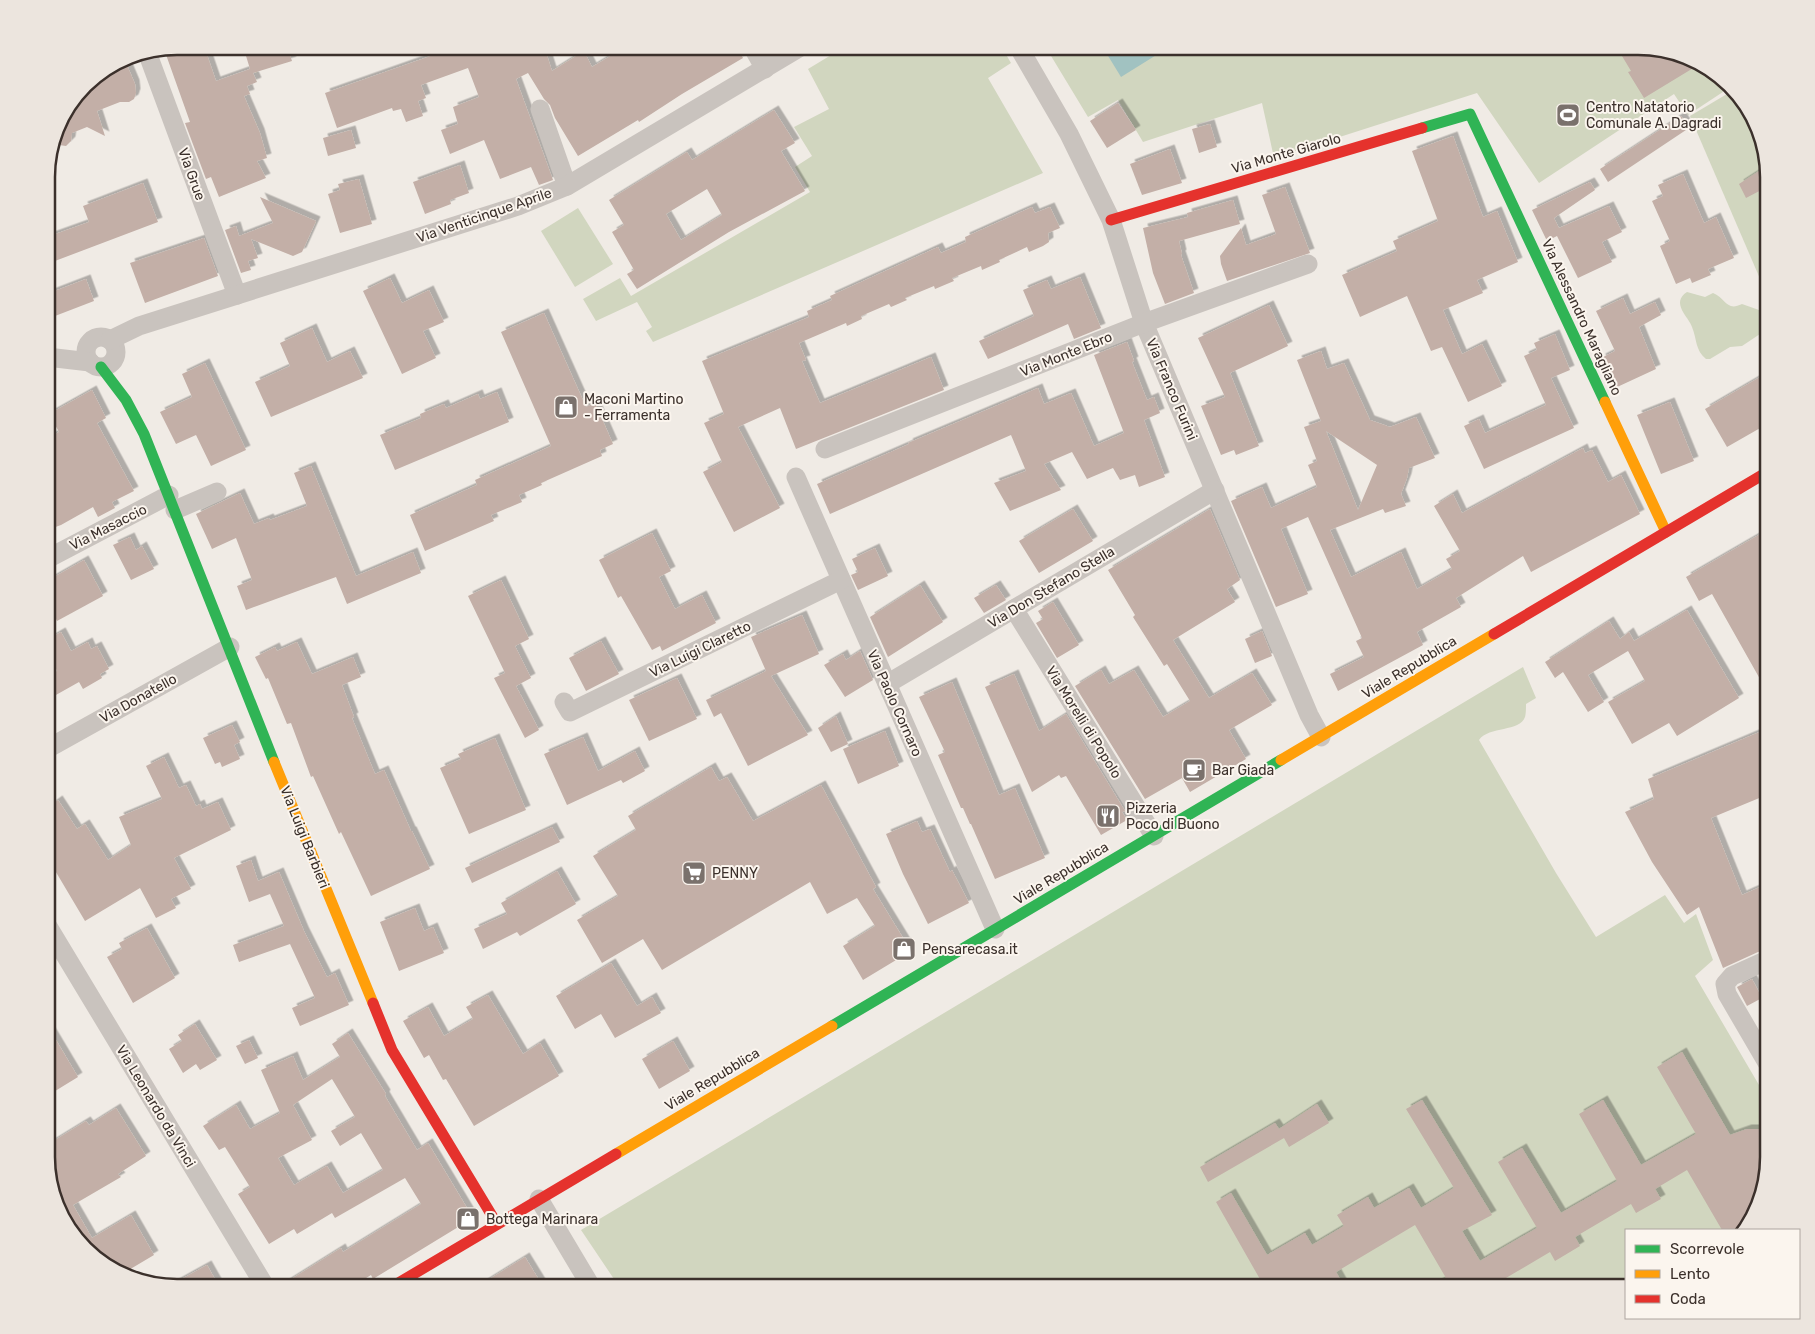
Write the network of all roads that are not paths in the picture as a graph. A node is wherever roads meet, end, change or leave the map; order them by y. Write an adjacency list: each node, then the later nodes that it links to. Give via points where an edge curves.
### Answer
1 (757, 55): 5 (street)
2 (787, 55): 5 (street, Via Venticinque Aprile)
3 (1023, 55): 9 (street, Via Franco Furini, via 1069,134)
4 (149, 58): 11 (street, Via Grue)
5 (765, 68): 8 (street, Via Venticinque Aprile)
6 (540, 109): 8 (street)
7 (1470, 114): 9 (street, Via Monte Giarolo); 22 (street, Via Alessandro Maragliano)
8 (567, 186): 11 (street, Via Venticinque Aprile, via 518,206)
9 (1111, 220): 12 (street, Via Franco Furini)
10 (1308, 264): 12 (street, Via Monte Ebro)
11 (237, 295): 13 (street, Via Venticinque Aprile, via 139,326)
12 (1144, 323): 16 (street, Via Monte Ebro); 19 (street, Via Franco Furini)
13 (103, 354): 14 (street); 15 (street, Via Luigi Barbieri, via 122,370 139,408)
14 (55, 356)
15 (144, 434): 21 (street, Via Luigi Barbieri)
16 (825, 449)
17 (796, 477): 24 (street, Via Paolo Cornaro)
18 (1760, 477): 22 (street, Viale Repubblica)
19 (1215, 490): 25 (street, Via Don Stefano Stella); 29 (street, Via Franco Furini)
20 (217, 492): 21 (street, Via Masaccio)
21 (172, 503): 23 (street, Via Masaccio); 26 (street, Via Luigi Barbieri)
22 (1666, 532): 29 (street, Viale Repubblica)
23 (55, 555)
24 (841, 580): 27 (street, Via Paolo Cornaro); 28 (street, Via Luigi Claretto, via 570,712)
25 (1014, 609): 27 (street, Via Don Stefano Stella); 31 (street, Via Morelli di Popolo)
26 (230, 647): 30 (street, Via Donatello); 37 (street, Via Luigi Barbieri, via 392,1050)
27 (887, 684): 32 (street, Via Paolo Cornaro)
28 (564, 702)
29 (1321, 737): 31 (street, Viale Repubblica)
30 (55, 744)
31 (1154, 836): 32 (street, Viale Repubblica)
32 (995, 929): 36 (street, Viale Repubblica)
33 (55, 940): 38 (street, Via Leonardo da Vinci)
34 (1760, 963): 35 (street, via 1732,976 1725,984 1727,994)
35 (1760, 1051)
36 (539, 1199): 37 (street, Viale Repubblica); 40 (street)
37 (497, 1224): 39 (street, Viale Repubblica)
38 (261, 1279)
39 (405, 1279)
40 (587, 1279)

